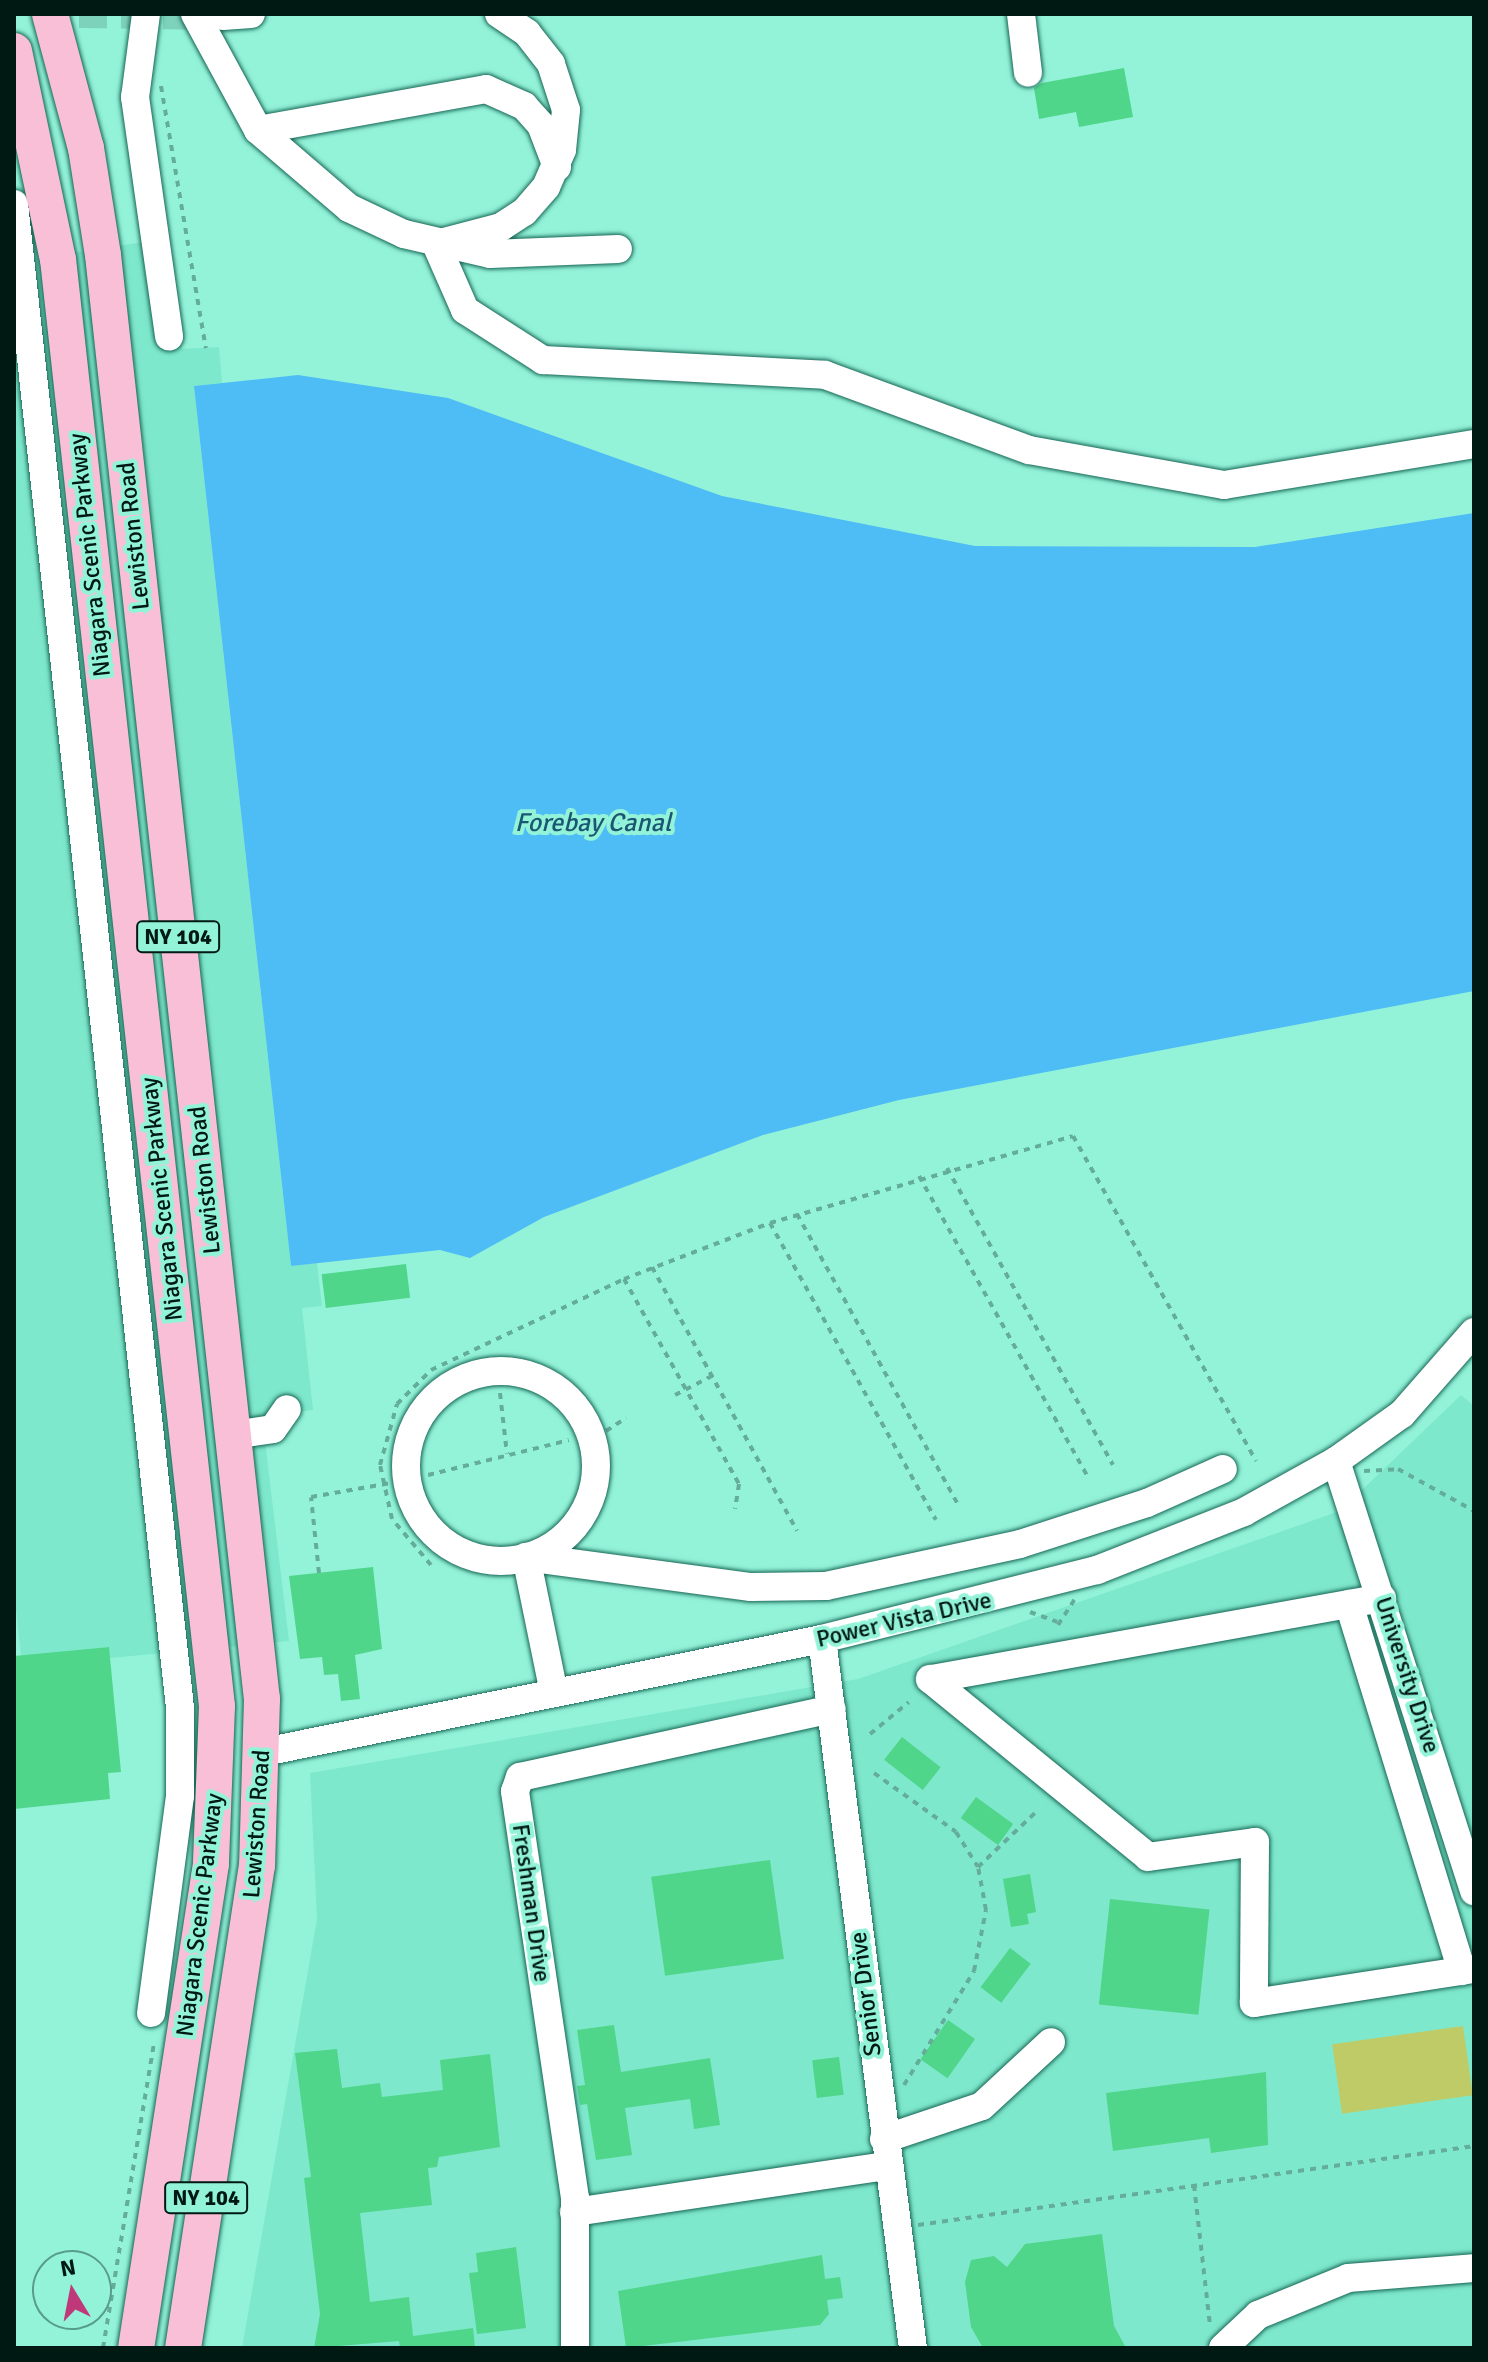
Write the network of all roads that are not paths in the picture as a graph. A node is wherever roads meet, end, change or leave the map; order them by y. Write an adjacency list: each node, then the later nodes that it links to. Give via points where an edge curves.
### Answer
1 (50, 14): 18 (main road, Lewiston Road / NY 104, via 86,148 101,243)
2 (146, 14): 14 (street, via 135,97)
3 (251, 14): 6 (street)
4 (499, 14): 10 (street, via 541,48 560,83 566,130)
5 (1021, 14): 8 (street)
6 (209, 15): 9 (street)
7 (14, 51): 42 (main road, Niagara Scenic Parkway, via 58,259 217,1706 210,1875)
8 (1028, 73)
9 (258, 130): 10 (street, via 486,89 524,106 541,125); 12 (street, via 349,208)
10 (557, 167): 12 (street, via 524,212 501,227)
11 (14, 204): 36 (street, via 180,1708 180,1796)
12 (436, 244): 13 (street, via 528,256); 15 (street, via 465,310 543,360 825,375 1029,450 1224,485)
13 (618, 249)
14 (169, 337)
15 (1474, 444)
16 (1469, 1349): 19 (street, Power Vista Drive)
17 (287, 1409): 18 (street, via 273,1429)
18 (233, 1435): 31 (main road, Lewiston Road / NY 104)
19 (1347, 1467): 20 (street, Power Vista Drive); 23 (street, University Drive)
20 (1219, 1523): 21 (street, via 1211,1474 1100,1520); 24 (street, Power Vista Drive, via 1097,1570)
21 (973, 1556): 22 (street, via 792,1589); 24 (street)
22 (526, 1557): 22 (street, via 571,1531 588,1507 595,1447 565,1395 511,1371 481,1373 434,1398 417,1419 406,1457 410,1497 441,1541 465,1555); 27 (street)
23 (1382, 1598): 25 (street); 28 (street, University Drive)
24 (986, 1601): 26 (street, Power Vista Drive)
25 (1349, 1604): 30 (street); 35 (street, via 930,1679 1148,1857 1255,1842 1254,2003)
26 (822, 1639): 27 (street, Power Vista Drive); 29 (street, Senior Drive)
27 (554, 1693): 31 (street, Power Vista Drive)
28 (1416, 1703): 30 (street); 32 (street, University Drive)
29 (832, 1709): 38 (street, Senior Drive); 39 (street, Freshman Drive, via 520,1777 515,1791)
30 (1383, 1709): 33 (street)
31 (264, 1752): 43 (main road, Lewiston Road / NY 104, via 253,1901)
32 (1449, 1808): 33 (street); 34 (street, University Drive)
33 (1416, 1814): 35 (street)
34 (1474, 1891)
35 (1468, 1970)
36 (151, 2013)
37 (1051, 2042): 38 (street, via 982,2106)
38 (886, 2153): 39 (street); 45 (street, Senior Drive)
39 (574, 2212): 44 (street, Freshman Drive)
40 (1474, 2268): 41 (street, via 1348,2278 1258,2315)
41 (1217, 2341)
42 (136, 2348)
43 (183, 2348)
44 (575, 2348)
45 (913, 2348)

